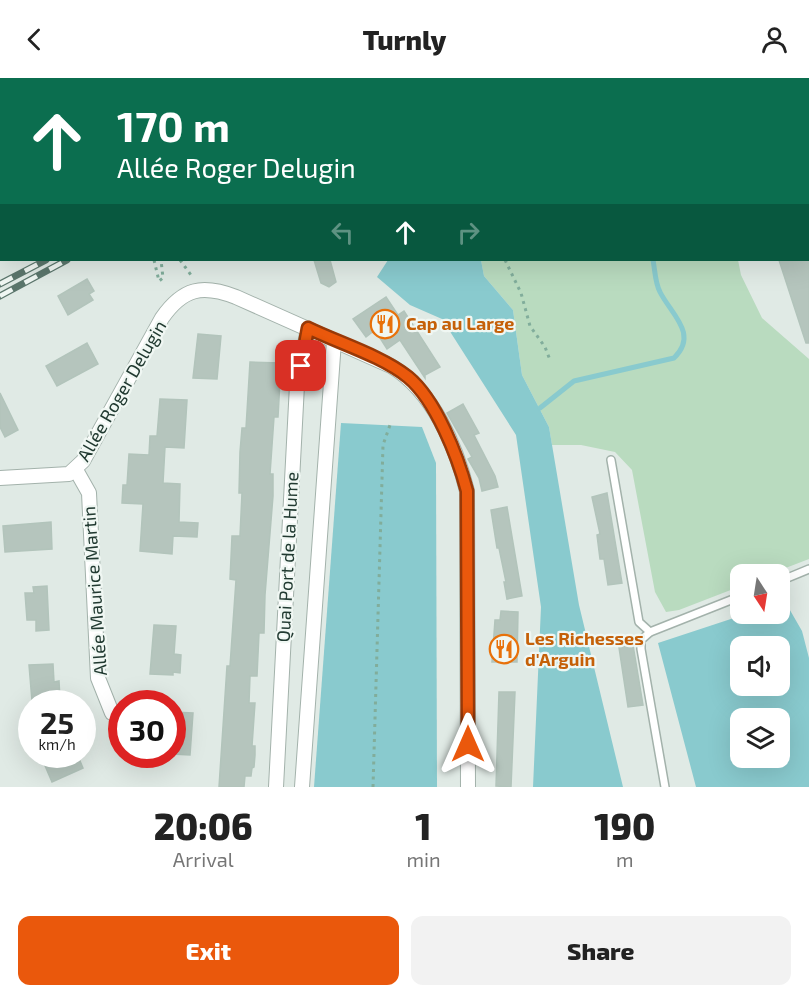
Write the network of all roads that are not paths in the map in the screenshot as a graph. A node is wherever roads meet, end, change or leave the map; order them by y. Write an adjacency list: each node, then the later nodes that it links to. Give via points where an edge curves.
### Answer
1 (308, 328): 2 (street); 4 (street, Allée Roger Delugin, via 226,293 200,289 177,298); 11 (street, Quai Port de la Hume, via 297,385)
2 (339, 343): 12 (street, Quai Port de la Hume); 13 (street, via 391,366 419,387 462,469 468,513)
3 (611, 460): 9 (lane, via 639,622)
4 (76, 470): 5 (street, Allée Roger Delugin, via 69,474); 10 (street, Allée Maurice Martin, via 89,493 98,678)
5 (0, 478)
6 (809, 569): 7 (lane)
7 (790, 577)
8 (730, 600): 9 (lane)
9 (650, 632): 14 (lane, via 641,640 641,649)
10 (108, 703)
11 (276, 787)
12 (302, 787)
13 (468, 787)
14 (665, 787)

